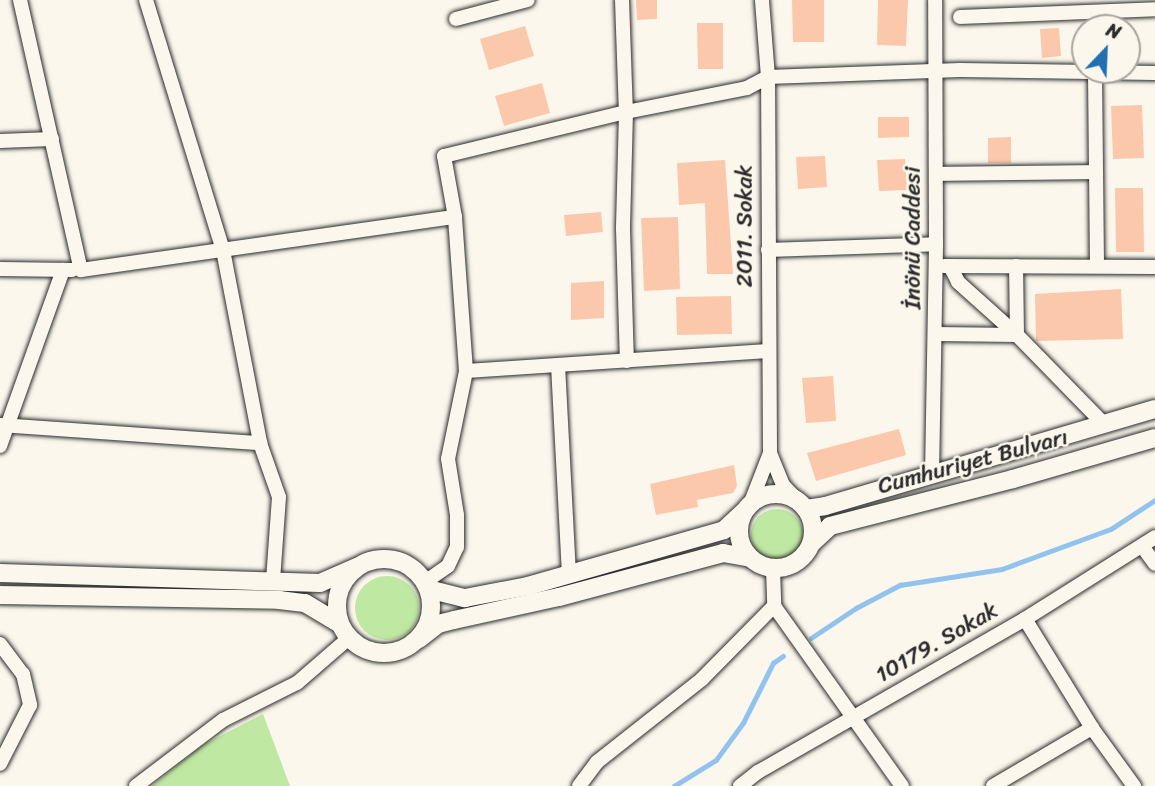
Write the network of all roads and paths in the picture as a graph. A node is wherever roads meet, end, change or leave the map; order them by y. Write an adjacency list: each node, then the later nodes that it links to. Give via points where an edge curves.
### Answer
1 (20, 0): 15 (street)
2 (146, 0): 21 (street)
3 (528, 0): 9 (street)
4 (622, 0): 14 (street)
5 (762, 0): 12 (street, 2011. Sokak)
6 (935, 0): 10 (street, İnönü Caddesi)
7 (1155, 9): 8 (street)
8 (960, 17)
9 (456, 19)
10 (935, 71): 11 (street); 12 (street); 18 (street, İnönü Caddesi)
11 (1071, 72)
12 (768, 77): 14 (street, via 747,88); 22 (street, 2011. Sokak)
13 (1095, 84): 17 (street)
14 (626, 112): 19 (street, via 444,156); 33 (street)
15 (52, 139): 16 (street); 29 (street)
16 (0, 141)
17 (1094, 172): 18 (street); 25 (street)
18 (936, 174): 20 (street, İnönü Caddesi)
19 (455, 217): 21 (street); 35 (street)
20 (936, 244): 22 (street); 23 (street, İnönü Caddesi)
21 (223, 250): 29 (street); 40 (street)
22 (768, 250): 32 (street, 2011. Sokak)
23 (943, 266): 24 (street); 30 (street, İnönü Caddesi); 31 (street)
24 (1016, 266): 25 (street); 31 (street)
25 (1097, 266): 26 (street)
26 (1155, 267)
27 (0, 269): 28 (street)
28 (64, 270): 29 (street); 38 (street)
29 (81, 270)
30 (935, 334): 31 (street); 43 (street, İnönü Caddesi)
31 (1017, 335): 37 (street)
32 (768, 351): 33 (street); 42 (street, 2011. Sokak)
33 (627, 361): 34 (street)
34 (558, 365): 35 (street); 54 (street)
35 (466, 371): 56 (street, via 448,460 457,547 448,566)
36 (1155, 409): 37 (main road)
37 (1104, 424): 43 (main road)
38 (4, 425): 40 (street); 41 (street)
39 (1155, 438): 47 (main road, Cumhuriyet Bulvarı, via 830,526)
40 (260, 443): 55 (street, via 279,497)
41 (0, 446)
42 (770, 453): 44 (street, via 783,485); 45 (street)
43 (932, 475): 44 (main road)
44 (802, 505): 45 (main road, via 774,494); 47 (main road, via 814,532)
45 (747, 507): 49 (main road, via 738,536); 54 (main road, via 724,530)
46 (1155, 537): 48 (street, 10179. Sokak)
47 (811, 544): 52 (main road, via 796,563)
48 (1142, 546): 50 (street); 59 (street, 10179. Sokak)
49 (750, 558): 52 (main road); 61 (main road, via 723,554 438,624)
50 (1155, 564)
51 (357, 567): 55 (main road, via 320,583); 56 (main road, via 371,561 394,561 415,570); 60 (main road, via 339,593 337,609)
52 (773, 569): 58 (street)
53 (0, 573): 55 (main road)
54 (569, 574): 56 (main road, via 465,598)
55 (273, 581)
56 (427, 586): 61 (main road, via 432,612)
57 (0, 595): 60 (main road, via 279,600 305,603)
58 (775, 606): 63 (street); 67 (street, via 702,679 597,762)
59 (1025, 619): 63 (street, 10179. Sokak); 64 (street)
60 (345, 631): 61 (main road, via 361,648 392,653); 66 (street, via 297,683 223,720)
61 (418, 639)
62 (0, 644): 65 (street, via 23,674 30,705)
63 (853, 717): 68 (street, 10179. Sokak); 69 (street)
64 (1092, 728): 70 (street); 71 (street)
65 (0, 764)
66 (136, 786)
67 (579, 786)
68 (740, 786)
69 (902, 786)
70 (993, 786)
71 (1134, 786)

